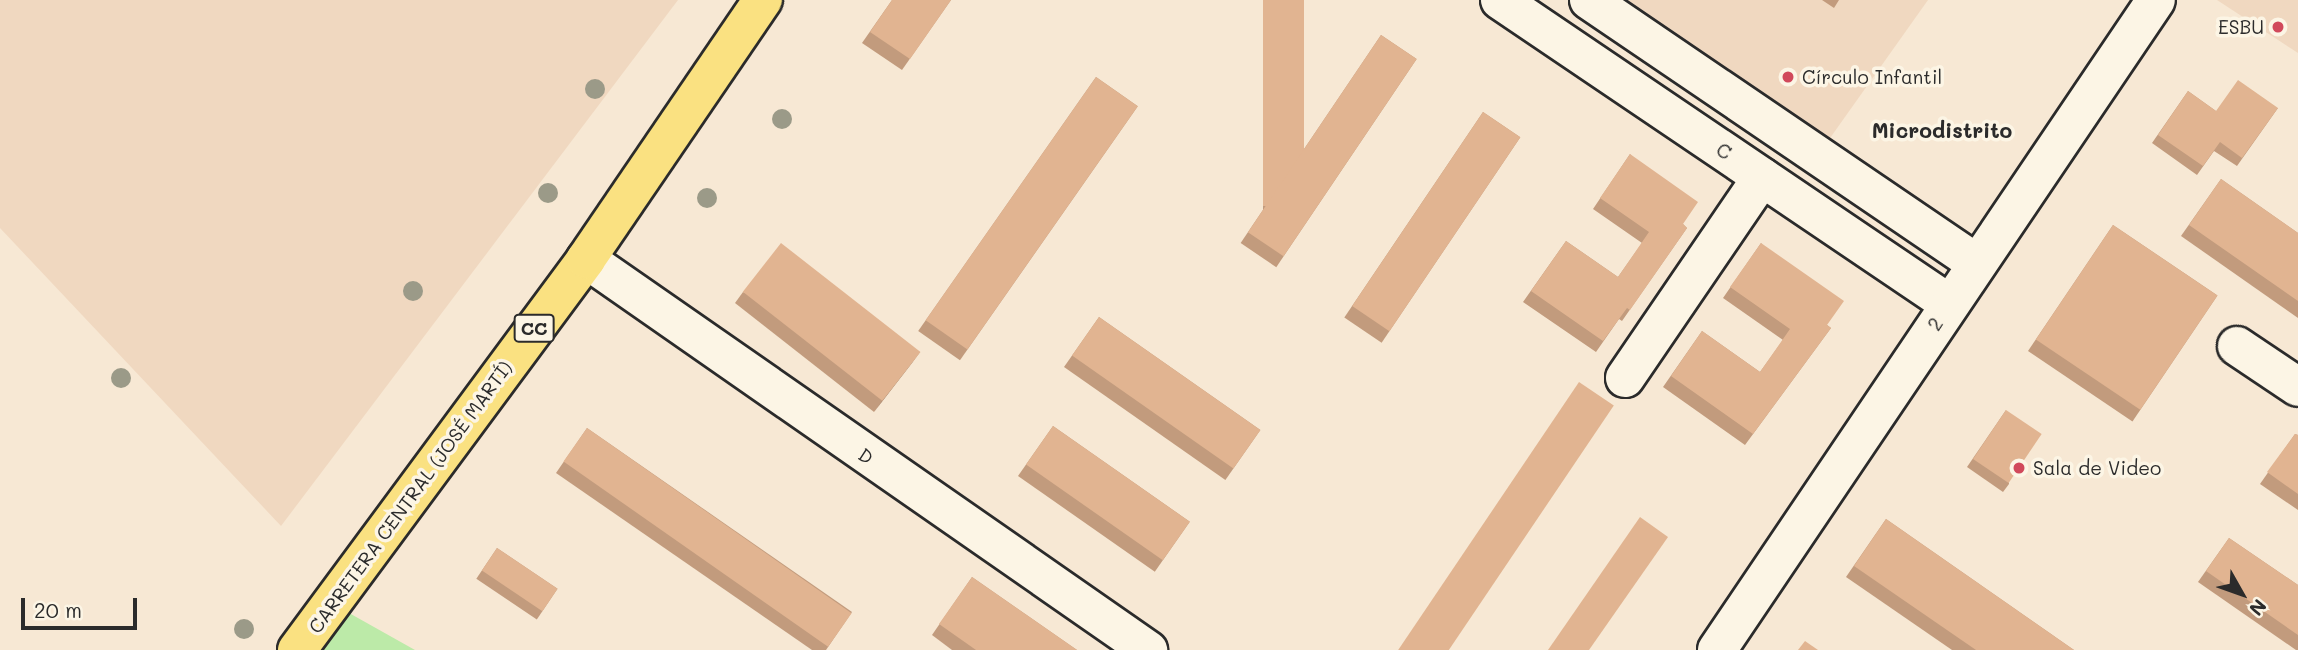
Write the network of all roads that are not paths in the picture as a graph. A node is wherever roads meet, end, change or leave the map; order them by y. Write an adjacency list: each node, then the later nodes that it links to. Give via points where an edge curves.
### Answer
1 (763, 0): 6 (highway, CARRETERA CENTRAL (JOSÉ MARTÍ) / CC)
2 (1500, 0): 5 (street, C)
3 (1588, 0): 7 (street)
4 (2156, 0): 7 (street, 2)
5 (1762, 177): 8 (street, C); 10 (street)
6 (586, 259): 12 (highway, CARRETERA CENTRAL (JOSÉ MARTÍ) / CC); 13 (street, D)
7 (1975, 262): 8 (street, 2)
8 (1948, 303): 14 (street, 2)
9 (2237, 346): 11 (street)
10 (1625, 378)
11 (2298, 387)
12 (297, 650)
13 (1149, 650)
14 (1717, 650)

